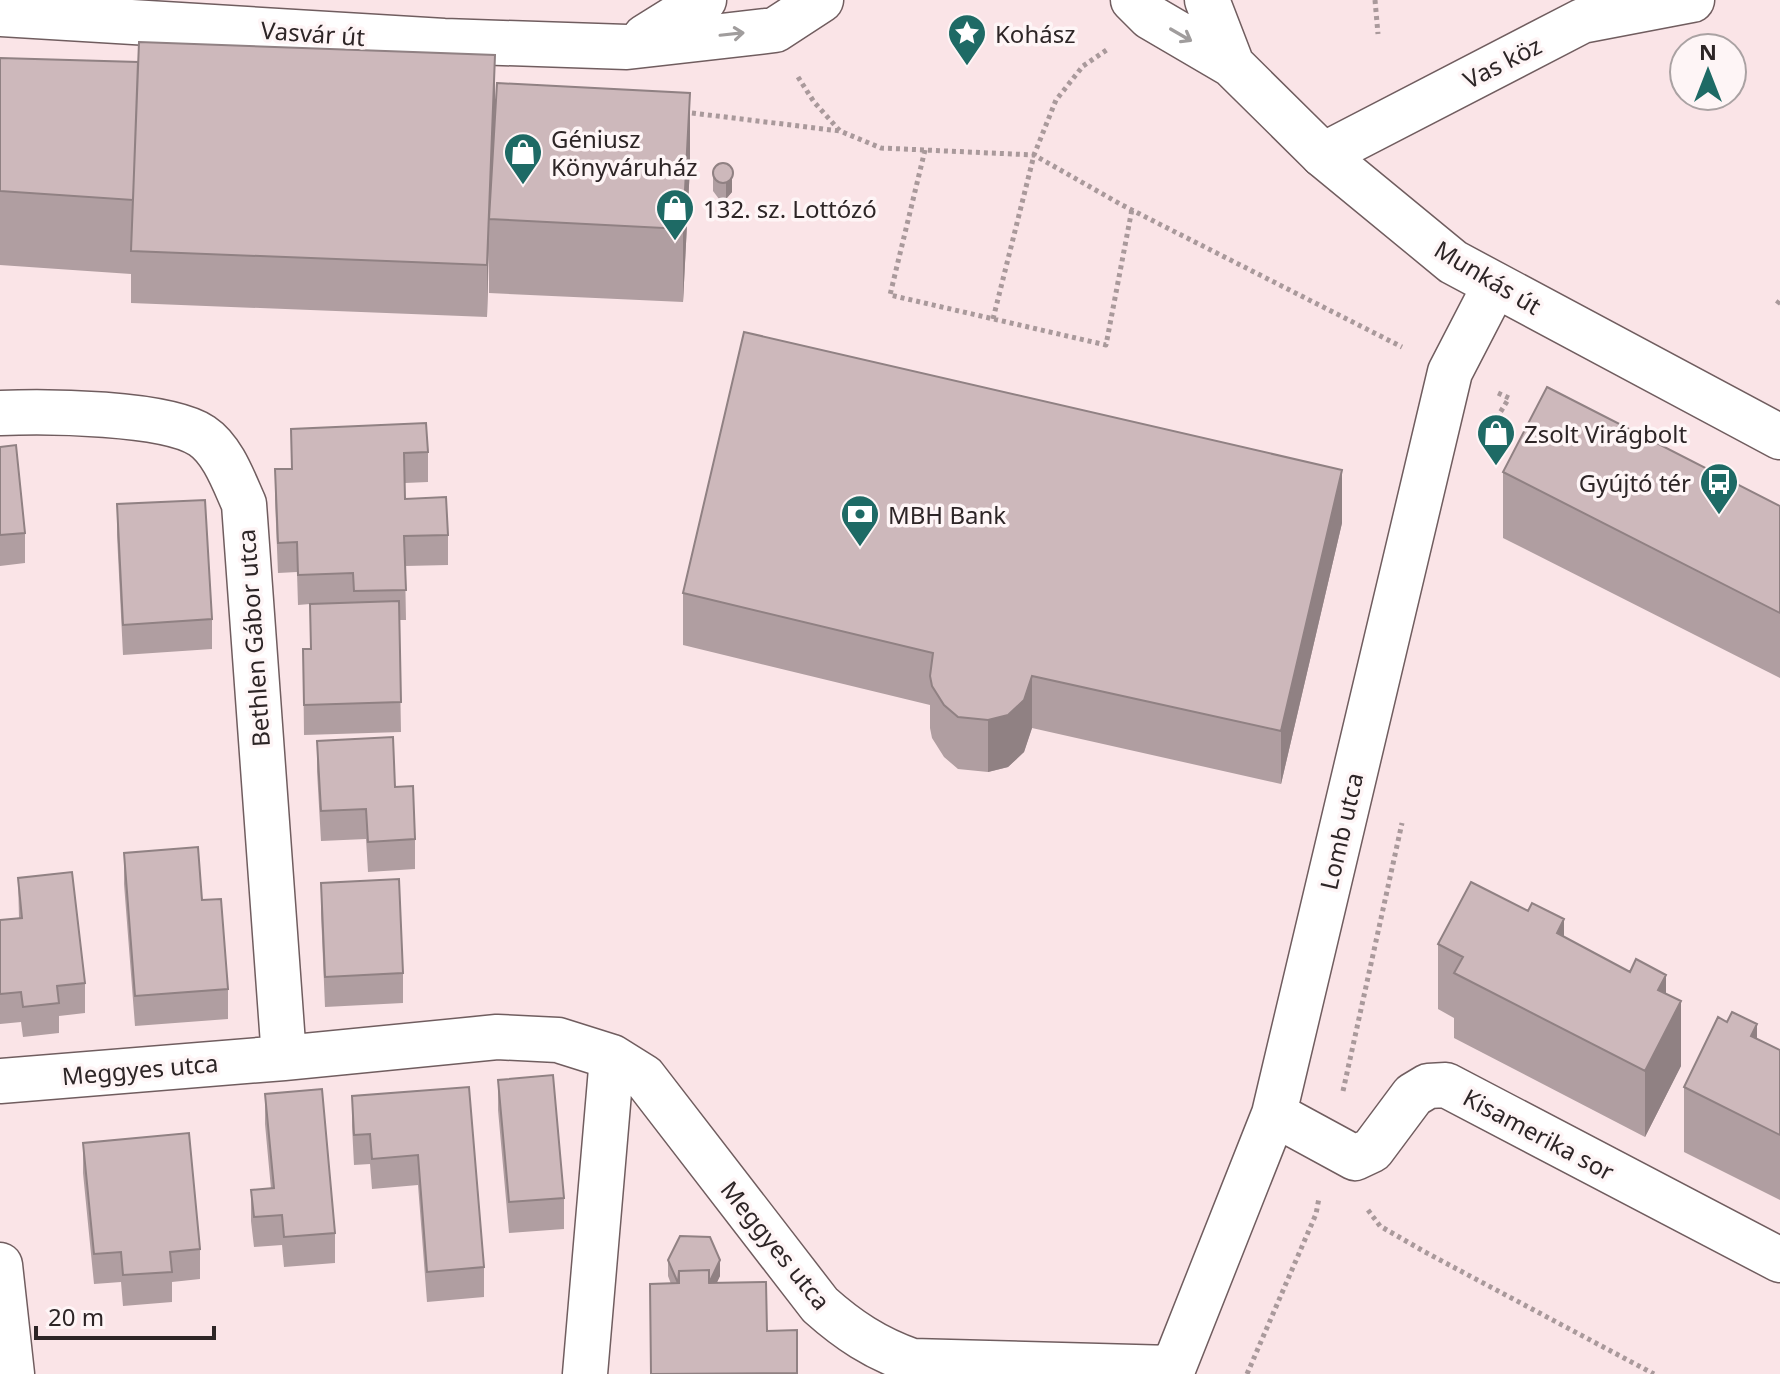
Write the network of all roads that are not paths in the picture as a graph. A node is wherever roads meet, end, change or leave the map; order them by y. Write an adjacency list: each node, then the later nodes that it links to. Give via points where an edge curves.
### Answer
1 (704, 0): 7 (street)
2 (821, 0): 7 (street, Vasvár út, one-way to 2, via 775,30)
3 (1133, 0): 8 (street, one-way to 8, via 1150,17)
4 (1207, 0): 8 (street)
5 (1692, 0): 9 (street, Vas köz, via 1582,21)
6 (0, 14): 7 (street, Vasvár út)
7 (627, 47)
8 (1232, 65): 9 (street, Munkás út)
9 (1323, 155): 10 (street, Munkás út, via 1453,262)
10 (1495, 285): 12 (street, Munkás út); 16 (street, Lomb utca, via 1450,372)
11 (0, 413): 14 (street, Bethlen Gábor utca, via 172,422 204,437 226,466 244,504)
12 (1780, 437)
13 (612, 1057): 14 (street, Meggyes utca, via 558,1040 497,1037); 19 (street, Meggyes utca, via 644,1077 820,1305 882,1350 912,1361); 21 (street)
14 (284, 1058): 15 (street, Meggyes utca)
15 (0, 1081)
16 (1274, 1114): 17 (street, Kisamerika sor, via 1355,1158 1372,1150 1413,1095 1428,1086 1446,1085); 19 (street, Lomb utca)
17 (1780, 1260)
18 (0, 1265): 20 (street)
19 (1172, 1371)
20 (12, 1374)
21 (585, 1374)

